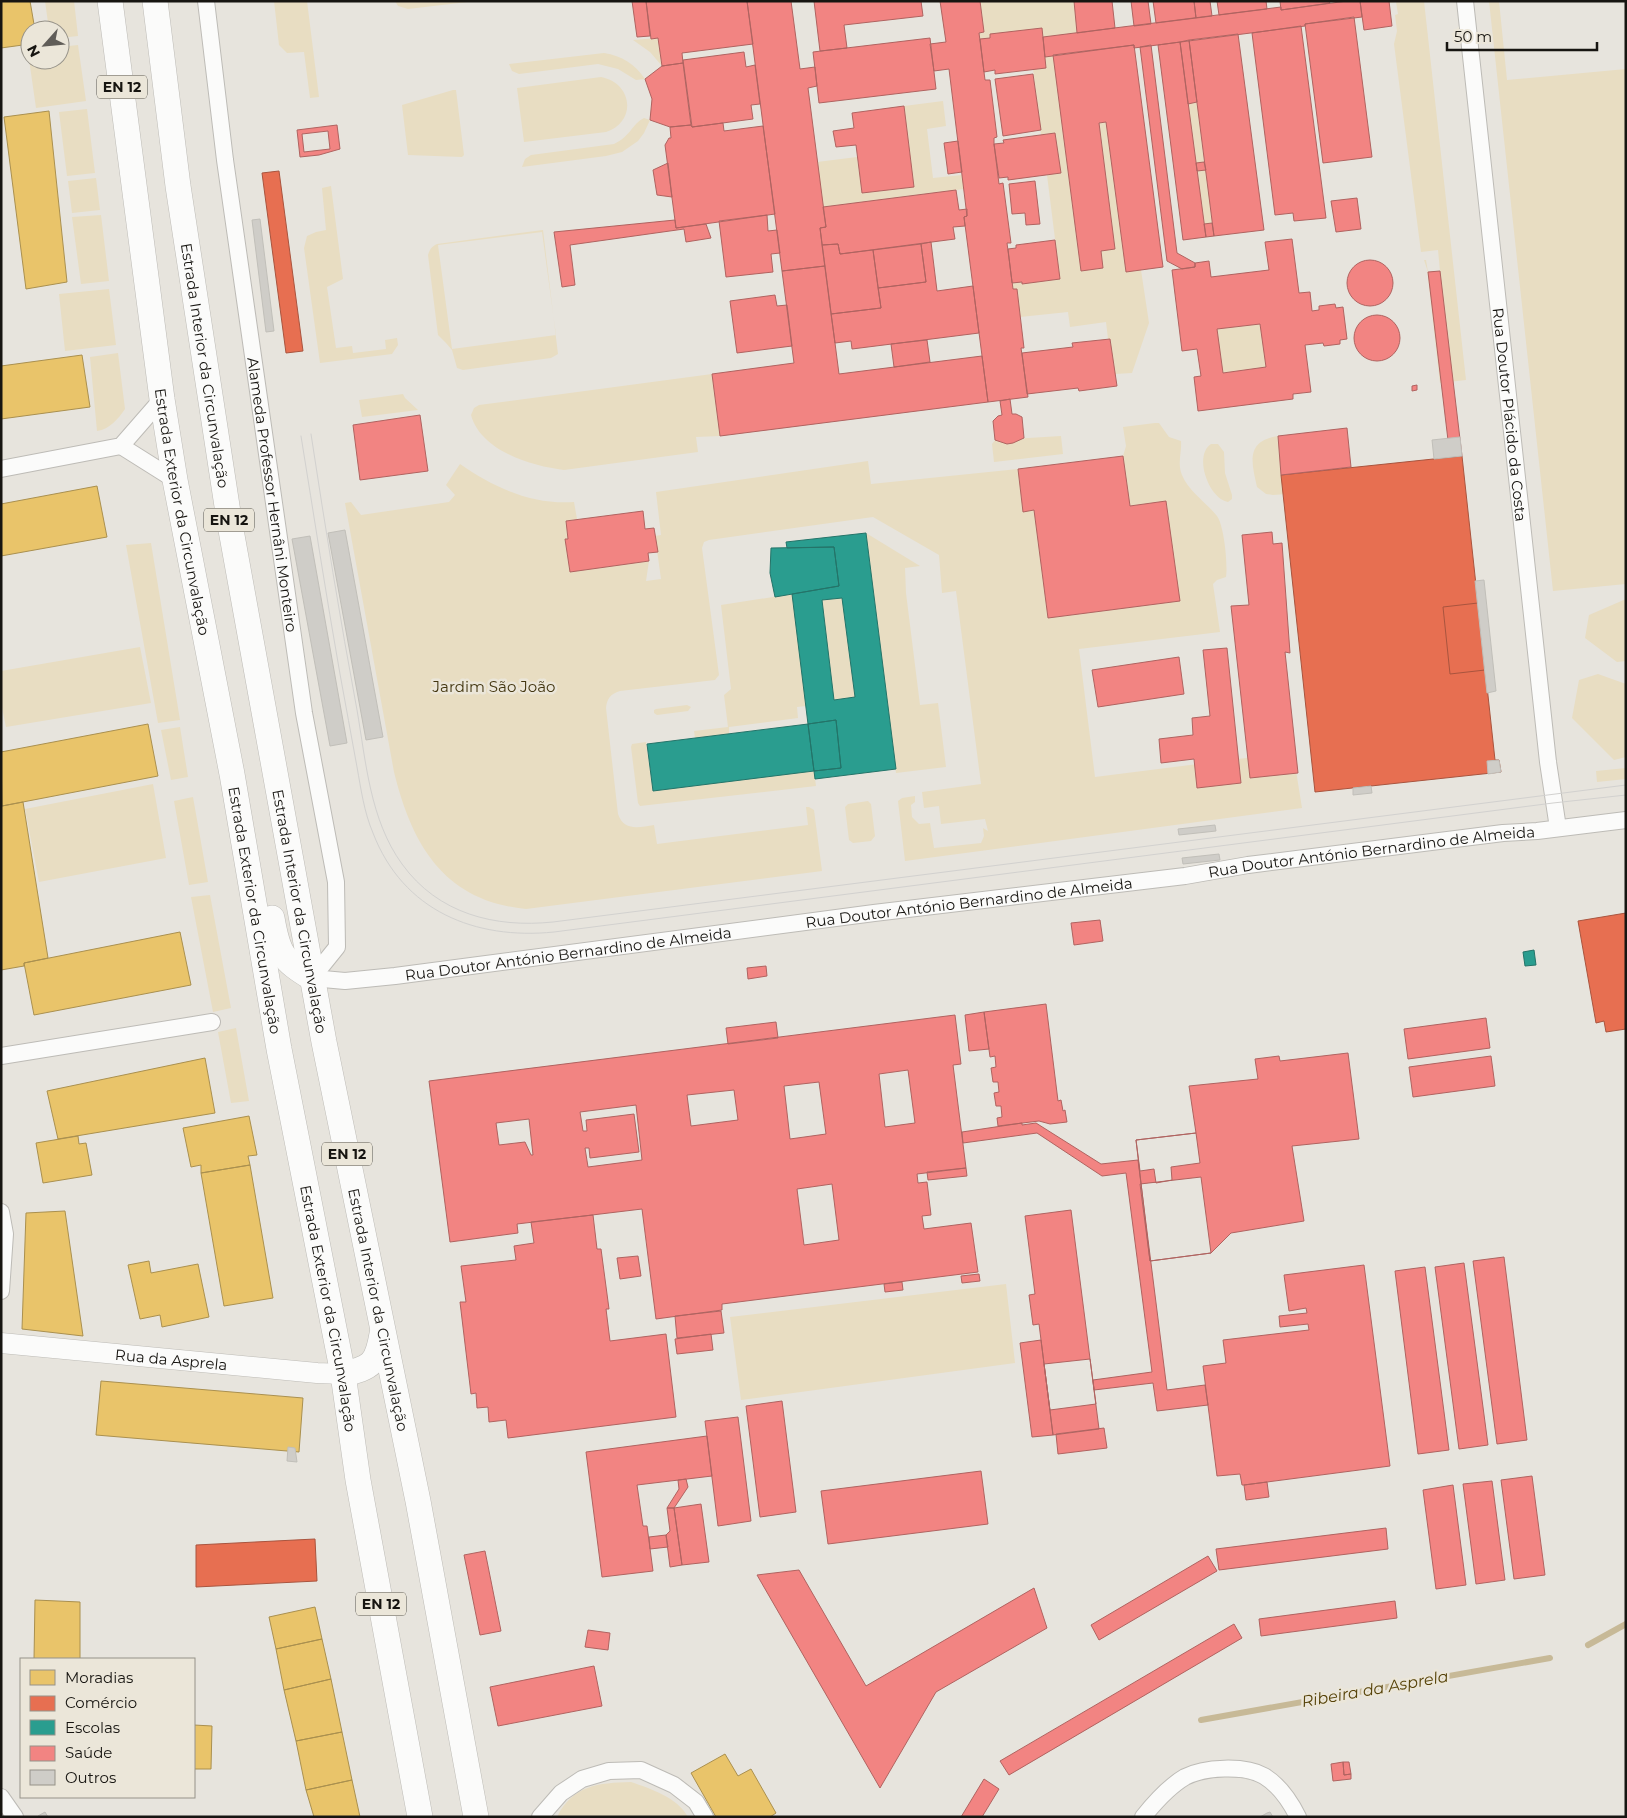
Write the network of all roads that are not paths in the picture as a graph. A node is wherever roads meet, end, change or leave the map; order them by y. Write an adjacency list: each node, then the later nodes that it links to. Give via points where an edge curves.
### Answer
1 (110, 1): 5 (main road, Estrada Exterior da Circunvalação / EN 12)
2 (155, 1): 12 (main road, Estrada Interior da Circunvalação / EN 12, via 178,186 229,519)
3 (206, 1): 12 (street, Alameda Professor Hernâni Monteiro, via 226,166 304,712 336,882 337,947)
4 (1465, 1): 11 (street, Rua Doutor Plácido da Costa, via 1548,762)
5 (162, 399): 6 (street); 8 (main road, Estrada Exterior da Circunvalação / EN 12)
6 (121, 446): 7 (street); 8 (street)
7 (1, 469)
8 (175, 480): 9 (main road, Estrada Exterior da Circunvalação / EN 12)
9 (235, 796): 12 (main road, via 256,829 276,943 293,967); 19 (main road, Estrada Exterior da Circunvalação / EN 12, via 279,1048)
10 (1626, 820): 11 (street, Rua Doutor António Bernardino de Almeida)
11 (1558, 828): 12 (street, Rua Doutor António Bernardino de Almeida, via 1277,861 1184,876 395,976 345,981)
12 (312, 978): 17 (main road, Estrada Interior da Circunvalação / EN 12)
13 (212, 1022): 14 (street)
14 (1, 1056)
15 (1, 1212): 16 (street, via 5,1234)
16 (1, 1291)
17 (383, 1329): 19 (main road, via 378,1355 370,1366); 20 (main road, Estrada Interior da Circunvalação / EN 12)
18 (1, 1343): 19 (street, Rua da Asprela, via 317,1373)
19 (344, 1382): 20 (main road, via 364,1378); 23 (main road, Estrada Exterior da Circunvalação / EN 12, via 358,1480)
20 (395, 1394): 24 (main road, Estrada Interior da Circunvalação / EN 12)
21 (1, 1798): 22 (street)
22 (15, 1817)
23 (420, 1817)
24 (476, 1817)
25 (540, 1817): 26 (street, via 561,1793 582,1779 609,1771 641,1770 674,1785 696,1802)
26 (705, 1817)
27 (1143, 1817): 28 (street, via 1162,1794 1185,1777 1212,1768 1234,1768 1262,1775 1278,1786)
28 (1298, 1817)

